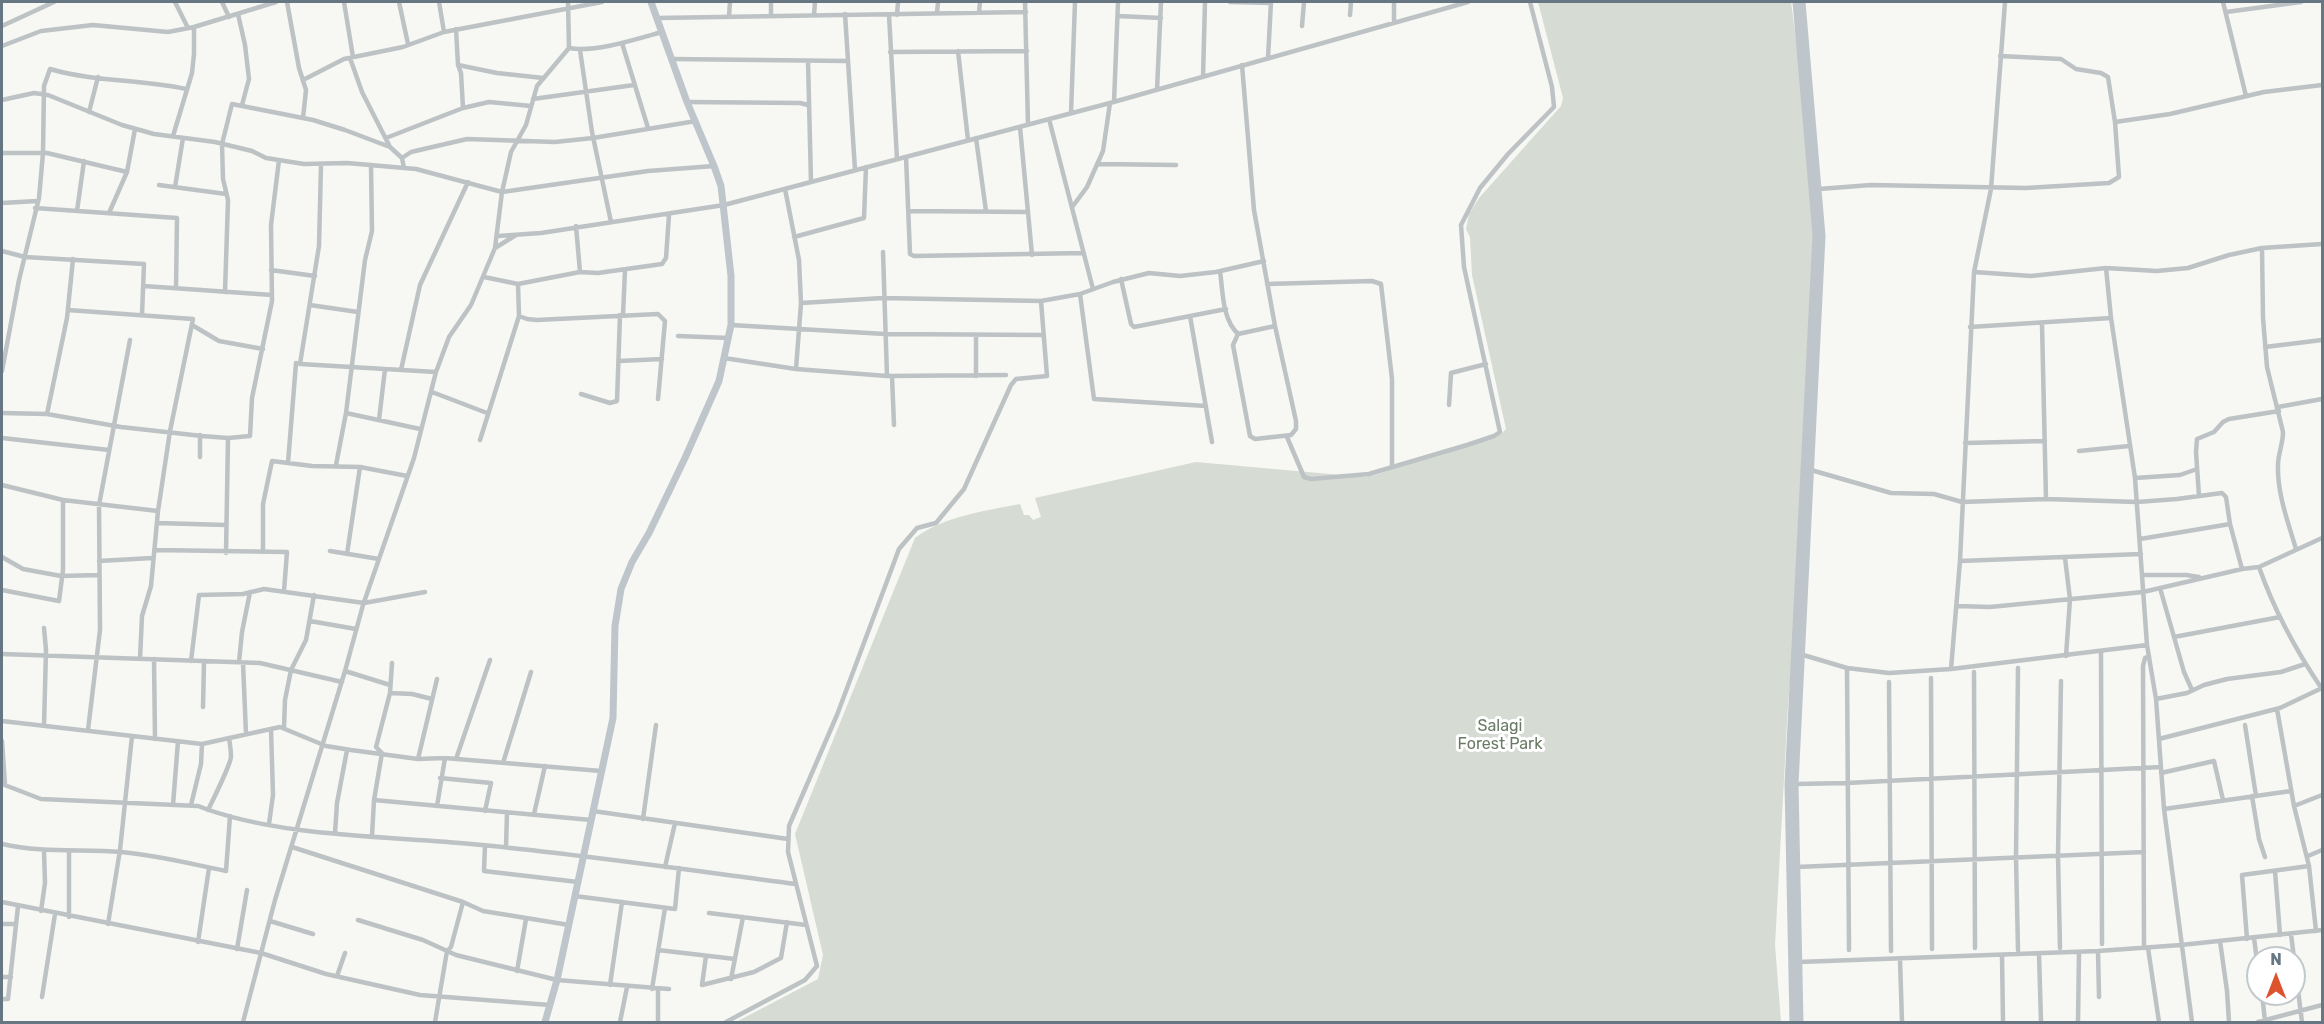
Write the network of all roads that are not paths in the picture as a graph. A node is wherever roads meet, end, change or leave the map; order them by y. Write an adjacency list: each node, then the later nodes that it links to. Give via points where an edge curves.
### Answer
1 (54, 2): 54 (street)
2 (175, 2): 56 (street)
3 (222, 2): 50 (street)
4 (276, 2): 41 (street)
5 (287, 2): 79 (street)
6 (344, 2): 69 (street)
7 (399, 2): 61 (street)
8 (440, 2): 58 (street)
9 (602, 2): 35 (street)
10 (651, 2): 51 (street)
11 (730, 2): 48 (street)
12 (771, 2): 43 (street)
13 (815, 2): 44 (street)
14 (898, 2): 46 (street)
15 (938, 2): 40 (street)
16 (980, 2): 37 (street)
17 (1025, 2): 38 (street)
18 (1075, 2): 96 (street)
19 (1118, 2): 49 (street)
20 (1161, 2): 52 (street)
21 (1205, 2): 77 (street)
22 (1230, 2): 23 (street)
23 (1271, 2): 70 (street)
24 (1304, 2): 55 (street)
25 (1351, 2): 47 (street)
26 (1394, 2): 53 (street)
27 (1441, 2): 36 (street)
28 (1468, 2): 36 (street)
29 (1530, 2): 215 (street, via 1554,107 1480,188 1461,225 1464,267)
30 (1796, 2): 510 (street, via 1816,235 1788,784)
31 (1802, 2): 136 (street)
32 (2005, 2): 68 (street)
33 (2223, 2): 39 (street)
34 (2301, 2): 39 (street)
35 (568, 4): 57 (street); 63 (street)
36 (1440, 9): 53 (street)
37 (980, 12): 38 (street); 40 (street)
38 (1026, 12): 66 (street)
39 (2226, 12): 86 (street)
40 (937, 13): 46 (street)
41 (238, 14): 50 (street); 91 (street, via 249,79)
42 (845, 14): 44 (street); 45 (street); 73 (street)
43 (771, 15): 44 (street); 48 (street)
44 (814, 15)
45 (889, 15): 46 (street); 67 (street)
46 (897, 15)
47 (1350, 15)
48 (729, 16): 51 (street)
49 (1118, 16): 52 (street); 90 (street)
50 (229, 17): 56 (street)
51 (657, 18): 59 (street)
52 (1161, 18): 83 (street)
53 (1394, 22): 70 (street)
54 (2, 26)
55 (1302, 26)
56 (191, 28): 62 (street, via 168,32 93,25 41,31); 82 (street, via 194,54)
57 (456, 29): 58 (street); 75 (street)
58 (444, 32): 61 (street)
59 (662, 32): 60 (street); 71 (street)
60 (622, 43): 64 (street); 80 (street)
61 (408, 44): 69 (street)
62 (2, 46)
63 (569, 48): 64 (street); 78 (street)
64 (579, 50): 84 (street)
65 (958, 51): 66 (street); 67 (street); 111 (street)
66 (1027, 51): 101 (street)
67 (890, 52): 119 (street)
68 (2000, 56): 100 (street, via 2061,59 2076,69 2105,74 2111,86); 137 (street)
69 (352, 57): 79 (street); 107 (street, via 362,92)
70 (1268, 58): 74 (street)
71 (672, 59): 72 (street); 89 (street)
72 (808, 61): 73 (street); 93 (street)
73 (847, 61): 128 (street)
74 (1242, 65): 77 (street); 165 (street, via 1249,168)
75 (458, 66): 78 (street); 94 (street)
76 (98, 77): 82 (street); 85 (street, via 50,69); 95 (street)
77 (1203, 77): 83 (street)
78 (543, 78): 87 (street)
79 (303, 80): 97 (street)
80 (634, 84): 84 (street); 103 (street)
81 (2322, 85): 86 (street)
82 (186, 89): 105 (street)
83 (1157, 90): 90 (street)
84 (586, 91): 87 (street); 108 (street)
85 (43, 94): 88 (street); 95 (street); 115 (street)
86 (2246, 96): 100 (street)
87 (533, 99): 92 (street)
88 (2, 100)
89 (687, 102): 93 (street); 99 (street)
90 (1112, 103): 96 (street); 121 (street)
91 (242, 105): 97 (street); 112 (street, via 232,104)
92 (531, 105): 94 (street, via 489,102); 110 (street)
93 (808, 105): 132 (street)
94 (463, 108): 107 (street)
95 (88, 112): 104 (street)
96 (1071, 113): 98 (street)
97 (303, 118): 113 (street)
98 (1049, 119): 101 (street); 143 (street)
99 (696, 121): 103 (street); 125 (street)
100 (2115, 122): 137 (street, via 2120,173 2115,180)
101 (1028, 125): 102 (street)
102 (1020, 127): 109 (street); 148 (street)
103 (648, 128): 108 (street)
104 (135, 129): 105 (street); 129 (street)
105 (173, 136): 106 (street)
106 (183, 138): 112 (street); 134 (street)
107 (386, 138): 113 (street)
108 (593, 138): 110 (street, via 555,142); 130 (street)
109 (976, 138): 111 (street); 147 (street)
110 (518, 139): 117 (street, via 467,139 411,152); 138 (street)
111 (968, 140): 116 (street)
112 (222, 144): 118 (street); 139 (street)
113 (390, 147): 117 (street)
114 (2, 153): 115 (street)
115 (43, 153): 120 (street); 140 (street)
116 (906, 157): 119 (street); 146 (street)
117 (402, 158): 127 (street)
118 (279, 159): 122 (street); 167 (street, via 271,225)
119 (897, 159): 126 (street)
120 (84, 161): 129 (street); 145 (street)
121 (1098, 164): 124 (street); 143 (street)
122 (321, 165): 123 (street); 172 (street)
123 (371, 165): 127 (street); 189 (street, via 372,231)
124 (1176, 165)
125 (714, 166): 130 (street); 142 (street)
126 (866, 167): 128 (street); 155 (street, via 864,218)
127 (404, 168): 131 (street)
128 (855, 170): 132 (street)
129 (127, 172): 149 (street)
130 (601, 179): 138 (street); 151 (street)
131 (468, 182): 138 (street); 219 (street, via 420,285)
132 (811, 182): 135 (street)
133 (159, 185): 134 (street)
134 (175, 187): 139 (street)
135 (785, 189): 142 (street); 155 (street)
136 (1819, 189): 137 (street, via 1871,185); 258 (street, via 1821,285)
137 (1990, 189): 171 (street)
138 (502, 192): 154 (street)
139 (226, 194): 180 (street)
140 (38, 201): 141 (street); 144 (street)
141 (2, 203)
142 (724, 205): 150 (street); 197 (street)
143 (1073, 206): 161 (street)
144 (35, 208): 145 (street); 163 (street)
145 (77, 211): 149 (street)
146 (909, 211): 147 (street); 162 (street, via 909,252 914,256)
147 (986, 212): 148 (street)
148 (1028, 212): 162 (street)
149 (109, 213): 178 (street, via 177,218)
150 (669, 215): 151 (street); 168 (street, via 665,261)
151 (611, 222): 152 (street)
152 (576, 226): 153 (street); 170 (street)
153 (517, 235): 154 (street); 157 (street)
154 (498, 236): 157 (street)
155 (794, 237): 185 (street)
156 (2322, 244): 158 (street)
157 (495, 248): 173 (street)
158 (2262, 248): 166 (street, via 2188,268); 209 (street)
159 (2, 251): 163 (street)
160 (883, 252): 183 (street)
161 (1084, 253): 162 (street); 179 (street)
162 (1032, 255)
163 (25, 257): 164 (street); 220 (street)
164 (74, 259): 177 (street, via 144,264); 188 (street)
165 (1264, 261): 169 (street); 176 (street)
166 (2106, 268): 171 (street, via 2031,276); 194 (street)
167 (271, 270): 172 (street); 182 (street)
168 (625, 270): 170 (street); 191 (street)
169 (1220, 271): 174 (street, via 1180,276 1149,273); 187 (street)
170 (580, 272): 175 (street)
171 (1974, 272): 199 (street)
172 (315, 276): 186 (street)
173 (484, 278): 175 (street); 221 (street, via 449,336)
174 (1121, 279): 179 (street); 193 (street, via 1134,327)
175 (518, 284): 192 (street)
176 (1267, 284): 198 (street); 256 (street, via 1372,280 1381,284 1391,369)
177 (144, 286): 178 (street); 190 (street)
178 (176, 288): 180 (street)
179 (1093, 290): 181 (street)
180 (225, 292): 182 (street)
181 (1080, 294): 184 (street); 230 (street, via 1094,399)
182 (272, 295): 210 (street)
183 (883, 298): 184 (street); 185 (street); 201 (street)
184 (1041, 301): 204 (street)
185 (801, 303): 200 (street)
186 (310, 305): 189 (street); 216 (street, via 300,364)
187 (1226, 309): 193 (street); 202 (street, via 1229,323)
188 (68, 310): 190 (street); 235 (street)
189 (358, 312): 216 (street)
190 (142, 315): 196 (street, via 193,319)
191 (621, 315): 192 (street, via 537,320); 211 (street, via 662,316); 213 (street)
192 (519, 316): 234 (street)
193 (1190, 316): 230 (street)
194 (2111, 318): 195 (street); 249 (street)
195 (2042, 324): 199 (street); 246 (street)
196 (192, 325): 210 (street, via 219,341); 240 (street)
197 (731, 326): 200 (street); 206 (street)
198 (1275, 326): 202 (street); 242 (street, via 1297,426)
199 (1970, 327): 248 (street)
200 (798, 330): 201 (street); 218 (street)
201 (885, 334): 203 (street); 223 (street)
202 (1238, 334): 242 (street, via 1233,345 1250,436)
203 (976, 335): 204 (street); 224 (street)
204 (1044, 335): 404 (street, via 1047,376 1016,379 964,489 936,522 917,528 898,549 837,715 789,826)
205 (678, 336): 206 (street)
206 (729, 338): 212 (street)
207 (130, 340): 237 (street)
208 (2322, 340): 209 (street)
209 (2265, 347): 231 (street)
210 (263, 349): 244 (street, via 252,398 250,436)
211 (662, 358): 213 (street); 227 (street)
212 (724, 358): 218 (street); 369 (street, via 719,381 686,458 621,589 615,626 613,718)
213 (619, 361): 226 (street, via 618,397 614,403)
214 (296, 363): 253 (street)
215 (1486, 364): 229 (street, via 1451,373); 256 (street, via 1498,434)
216 (351, 367): 217 (street); 233 (street)
217 (385, 369): 219 (street); 236 (street)
218 (796, 369): 223 (street)
219 (401, 370): 221 (street)
220 (2, 371)
221 (436, 372): 225 (street)
222 (1006, 375): 224 (street)
223 (890, 376): 224 (street); 238 (street)
224 (976, 376)
225 (432, 392): 234 (street); 239 (street)
226 (581, 394)
227 (658, 399)
228 (2322, 399): 231 (street)
229 (1449, 405)
230 (1206, 406): 247 (street)
231 (2278, 409): 257 (street, via 2229,419 2214,432 2199,437); 274 (street, via 2283,432 2278,480)
232 (2, 413): 235 (street)
233 (346, 413): 236 (street); 254 (street)
234 (487, 413): 245 (street)
235 (47, 414): 237 (street)
236 (379, 420): 239 (street)
237 (113, 425): 240 (street); 250 (street)
238 (894, 425)
239 (420, 429): 259 (street)
240 (170, 431): 241 (street); 268 (street)
241 (200, 435): 244 (street); 252 (street)
242 (1287, 437): 256 (street, via 1307,479 1369,474)
243 (2, 438): 250 (street)
244 (228, 438): 271 (street)
245 (480, 440)
246 (2045, 441): 248 (street); 264 (street)
247 (1212, 442)
248 (1965, 442): 265 (street)
249 (2129, 446): 251 (street); 260 (street)
250 (109, 450): 267 (street)
251 (2079, 451)
252 (200, 457)
253 (288, 464): 254 (street); 277 (street, via 272,461 263,504)
254 (336, 465): 255 (street)
255 (360, 467): 259 (street); 279 (street)
256 (1392, 467)
257 (2197, 469): 260 (street, via 2180,475); 262 (street)
258 (1810, 470): 265 (street, via 1891,493 1934,494); 311 (street)
259 (407, 476): 284 (street)
260 (2134, 478): 266 (street)
261 (2, 485): 263 (street)
262 (2199, 496): 266 (street); 270 (street, via 2224,494)
263 (63, 500): 267 (street); 291 (street)
264 (2046, 500): 265 (street); 266 (street)
265 (1962, 502): 286 (street)
266 (2137, 502): 273 (street)
267 (99, 505): 268 (street); 285 (street)
268 (158, 512): 269 (street)
269 (157, 523): 271 (street); 275 (street)
270 (2230, 524): 273 (street); 288 (street)
271 (226, 525): 278 (street)
272 (2322, 538): 274 (street)
273 (2140, 539): 280 (street)
274 (2296, 549): 287 (street)
275 (155, 550): 278 (street); 282 (street)
276 (330, 551): 279 (street)
277 (262, 552): 278 (street); 295 (street, via 287,552)
278 (226, 553)
279 (347, 554): 284 (street)
280 (2141, 554): 283 (street); 290 (street)
281 (2, 557): 291 (street, via 23,570)
282 (152, 558): 285 (street); 316 (street, via 151,586 142,616)
283 (2065, 558): 286 (street); 300 (street)
284 (379, 559): 301 (street)
285 (99, 561): 289 (street)
286 (1960, 561): 302 (street)
287 (2259, 567): 288 (street); 303 (street)
288 (2242, 569): 292 (street)
289 (99, 575): 291 (street); 315 (street)
290 (2142, 575): 292 (street); 298 (street)
291 (61, 576): 294 (street, via 59,601)
292 (2202, 578): 293 (street)
293 (2160, 588): 298 (street); 307 (street)
294 (2, 590)
295 (284, 591): 296 (street); 299 (street)
296 (250, 592): 319 (street, via 198,595); 321 (street)
297 (425, 592): 301 (street)
298 (2143, 592): 300 (street); 308 (street)
299 (314, 595): 301 (street); 304 (street)
300 (2070, 599): 302 (street, via 1990,607); 313 (street)
301 (363, 603): 306 (street)
302 (1957, 606): 326 (street)
303 (2280, 616): 307 (street); 323 (street)
304 (310, 621): 306 (street); 327 (street, via 306,640)
305 (44, 628): 312 (street)
306 (356, 629): 328 (street)
307 (2174, 638): 338 (street)
308 (2147, 645): 309 (street); 314 (street)
309 (2101, 651): 313 (street); 370 (street)
310 (2, 654): 312 (street)
311 (1800, 654): 324 (street); 379 (street)
312 (45, 655): 315 (street); 346 (street)
313 (2066, 656): 326 (street)
314 (2149, 656): 341 (street); 367 (street, via 2143,666)
315 (98, 657): 316 (street); 350 (street)
316 (140, 659): 317 (street)
317 (154, 659): 319 (street); 354 (street)
318 (490, 660): 364 (street)
319 (191, 661): 320 (street)
320 (204, 661): 321 (street); 342 (street)
321 (241, 662): 327 (street); 351 (street)
322 (392, 663): 336 (street)
323 (2305, 664): 337 (street); 338 (street)
324 (1847, 668): 326 (street, via 1889,673); 377 (street)
325 (2018, 668): 372 (street)
326 (1952, 669)
327 (291, 670): 334 (street); 348 (street)
328 (345, 670): 334 (street); 336 (street)
329 (531, 672): 365 (street)
330 (1974, 672): 373 (street)
331 (1931, 678): 375 (street)
332 (437, 679): 340 (street)
333 (2061, 681): 371 (street)
334 (342, 682): 359 (street)
335 (1889, 682): 376 (street)
336 (390, 685): 339 (street)
337 (2322, 688): 343 (street)
338 (2192, 690): 341 (street)
339 (390, 693): 340 (street); 361 (street, via 376,747)
340 (432, 699): 363 (street)
341 (2156, 699): 355 (street)
342 (203, 707)
343 (2277, 709): 355 (street); 380 (street)
344 (2, 721): 346 (street)
345 (656, 725): 397 (street)
346 (44, 726): 350 (street)
347 (2245, 726): 382 (street)
348 (284, 728): 349 (street); 359 (street)
349 (271, 729): 351 (street); 400 (street, via 273,795)
350 (88, 730): 352 (street)
351 (246, 734): 353 (street)
352 (132, 736): 354 (street); 385 (street)
353 (229, 738): 358 (street); 390 (street, via 231,759)
354 (155, 739): 357 (street)
355 (2158, 739): 368 (street)
356 (2, 741): 378 (street)
357 (178, 741): 358 (street); 386 (street)
358 (202, 744): 387 (street)
359 (323, 744): 360 (street); 401 (street)
360 (347, 750): 361 (street); 402 (street)
361 (382, 753): 363 (street); 383 (street)
362 (445, 758): 363 (street); 364 (street); 374 (street)
363 (418, 759)
364 (456, 759): 365 (street)
365 (503, 763): 366 (street)
366 (545, 766): 369 (street); 395 (street)
367 (2144, 769): 368 (street); 370 (street); 413 (street)
368 (2161, 770): 384 (street, via 2214,761); 392 (street)
369 (601, 771): 393 (street)
370 (2102, 771): 371 (street); 414 (street)
371 (2059, 773): 372 (street); 416 (street)
372 (2018, 774): 373 (street); 419 (street)
373 (1975, 776): 375 (street); 420 (street)
374 (440, 778): 388 (street); 391 (street, via 491,783)
375 (1932, 778): 376 (street); 421 (street)
376 (1890, 781): 377 (street); 422 (street)
377 (1847, 783): 379 (street); 423 (street)
378 (3, 784): 385 (street, via 42,799)
379 (1795, 784): 426 (street)
380 (2291, 791): 382 (street); 389 (street)
381 (2322, 795): 389 (street)
382 (2254, 796): 384 (street); 418 (street)
383 (374, 800): 388 (street); 403 (street)
384 (2223, 800): 392 (street)
385 (125, 804): 386 (street); 412 (street)
386 (173, 805): 387 (street)
387 (191, 805): 390 (street)
388 (437, 806): 391 (street)
389 (2294, 806): 417 (street)
390 (208, 810): 396 (street)
391 (485, 810): 394 (street)
392 (2164, 810): 463 (street)
393 (593, 811): 397 (street); 398 (street)
394 (507, 812): 395 (street); 408 (street)
395 (534, 814): 398 (street)
396 (230, 816): 400 (street); 427 (street, via 226,871)
397 (644, 819): 399 (street)
398 (591, 820): 415 (street)
399 (675, 823): 404 (street); 425 (street)
400 (269, 824): 401 (street)
401 (298, 829): 402 (street); 407 (street)
402 (335, 833): 403 (street)
403 (372, 836): 406 (street)
404 (788, 840): 431 (street)
405 (2, 844): 410 (street)
406 (485, 845): 408 (street); 430 (street, via 484,871)
407 (292, 847): 435 (street); 446 (street)
408 (506, 847): 415 (street)
409 (2322, 850): 417 (street)
410 (44, 851): 411 (street); 439 (street)
411 (69, 851): 412 (street); 442 (street)
412 (120, 852): 427 (street); 450 (street)
413 (2144, 852): 414 (street); 467 (street)
414 (2101, 854): 416 (street); 462 (street)
415 (584, 855): 425 (street); 430 (street)
416 (2058, 856): 419 (street); 466 (street)
417 (2308, 856): 424 (street)
418 (2265, 857)
419 (2016, 858): 420 (street); 472 (street)
420 (1975, 860): 421 (street); 465 (street)
421 (1933, 861): 422 (street); 471 (street)
422 (1891, 863): 423 (street); 474 (street)
423 (1848, 864): 426 (street); 470 (street)
424 (2309, 866): 429 (street); 454 (street)
425 (665, 867): 428 (street)
426 (1797, 867): 484 (street)
427 (209, 868): 461 (street)
428 (679, 868): 431 (street); 438 (street, via 675,909)
429 (2276, 871): 457 (street); 459 (street, via 2241,877)
430 (578, 882): 433 (street)
431 (796, 884): 452 (street)
432 (247, 890): 468 (street)
433 (575, 896): 436 (street); 451 (street)
434 (2, 902): 437 (street)
435 (463, 902): 444 (street, via 483,911); 473 (street)
436 (622, 902): 438 (street); 491 (street)
437 (18, 906): 439 (street); 449 (street)
438 (664, 908): 469 (street)
439 (41, 911): 440 (street)
440 (55, 914): 442 (street); 495 (street)
441 (710, 914): 443 (street)
442 (69, 917): 450 (street)
443 (743, 917): 447 (street); 482 (street)
444 (526, 919): 451 (street); 485 (street)
445 (358, 920): 473 (street)
446 (270, 921): 455 (street); 477 (street)
447 (787, 922): 452 (street); 489 (street, via 781,958)
448 (2, 924): 449 (street)
449 (16, 924): 488 (street)
450 (108, 924): 461 (street)
451 (569, 925): 490 (street)
452 (806, 925): 509 (street, via 817,966 812,974)
453 (2322, 930): 454 (street)
454 (2316, 931): 456 (street)
455 (313, 934)
456 (2291, 934): 457 (street); 502 (street)
457 (2280, 935): 458 (street)
458 (2254, 938): 459 (street); 464 (street)
459 (2247, 939): 460 (street)
460 (2220, 941): 463 (street); 518 (street)
461 (198, 942): 468 (street)
462 (2102, 944)
463 (2181, 945): 467 (street); 517 (street)
464 (2255, 946)
465 (1975, 948)
466 (2060, 948)
467 (2146, 948): 475 (street); 516 (street)
468 (237, 949): 477 (street)
469 (658, 950): 480 (street); 493 (street)
470 (1849, 950)
471 (1932, 950)
472 (2018, 950)
473 (447, 951): 485 (street); 496 (street)
474 (1891, 951)
475 (2098, 951): 476 (street); 497 (street)
476 (2079, 952): 479 (street); 515 (street)
477 (261, 953): 486 (street); 504 (street)
478 (345, 953): 486 (street)
479 (2039, 954): 481 (street); 514 (street)
480 (706, 956): 482 (street); 489 (street, via 702,985)
481 (2002, 956): 483 (street); 513 (street)
482 (735, 959): 489 (street)
483 (1900, 959): 484 (street); 512 (street)
484 (1799, 962): 511 (street)
485 (516, 971): 490 (street)
486 (337, 976): 496 (street)
487 (2, 977): 488 (street)
488 (11, 978): 498 (street, via 8,999)
489 (731, 979)
490 (557, 980): 491 (street); 499 (street)
491 (610, 985): 492 (street)
492 (627, 987): 493 (street); 507 (street)
493 (655, 989): 494 (street); 508 (street)
494 (669, 989)
495 (42, 997)
496 (440, 997): 499 (street); 505 (street)
497 (2099, 997)
498 (2, 999)
499 (550, 1005): 506 (street)
500 (2322, 1005): 502 (street)
501 (2264, 1006): 503 (street)
502 (2300, 1010): 503 (street); 520 (street)
503 (2266, 1022): 519 (street)
504 (243, 1023)
505 (435, 1023)
506 (545, 1023)
507 (620, 1023)
508 (658, 1023)
509 (726, 1023)
510 (1793, 1023)
511 (1800, 1023)
512 (1902, 1023)
513 (2004, 1023)
514 (2041, 1023)
515 (2078, 1023)
516 (2159, 1023)
517 (2192, 1023)
518 (2229, 1023)
519 (2258, 1023)
520 (2302, 1023)

